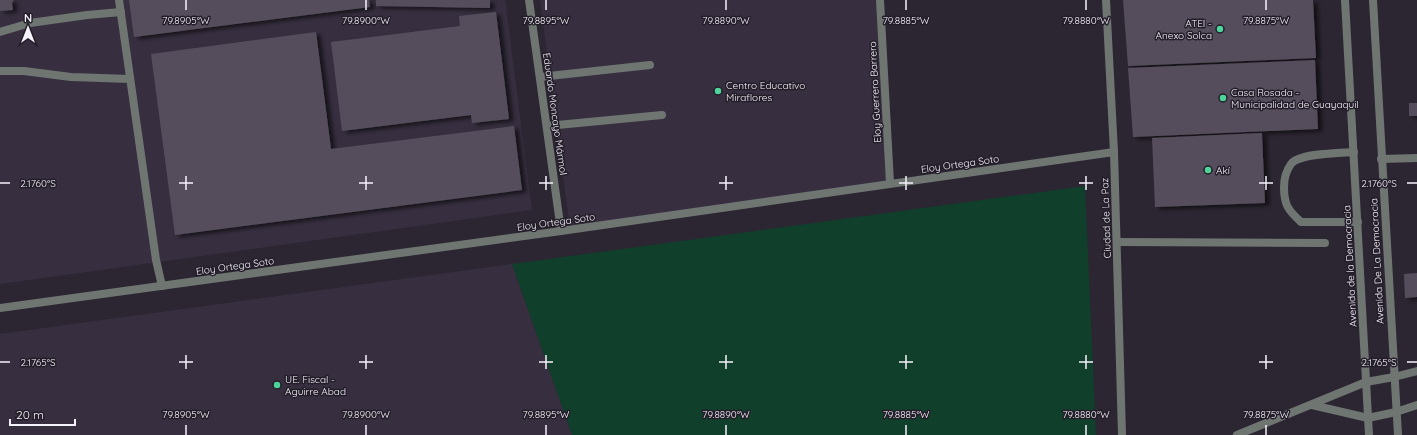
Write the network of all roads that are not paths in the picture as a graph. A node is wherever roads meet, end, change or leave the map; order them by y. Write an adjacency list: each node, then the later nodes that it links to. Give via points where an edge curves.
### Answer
1 (119, 0): 7 (street)
2 (529, 0): 11 (street, Eduardo Moncayo Mármol)
3 (880, 0): 19 (street, Eloy Guerrero Barrero)
4 (1106, 0): 15 (street, Ciudad de La Paz)
5 (1345, 0): 16 (street, Avenida de la Democracia)
6 (1373, 0): 18 (street, Avenida De La Democracia)
7 (121, 12): 8 (street, via 30,23); 12 (street)
8 (0, 32)
9 (650, 65): 11 (street)
10 (0, 71): 12 (street)
11 (540, 77): 14 (street, Eduardo Moncayo Mármol)
12 (130, 79): 24 (street)
13 (662, 115): 14 (street)
14 (546, 126): 21 (street, Eduardo Moncayo Mármol)
15 (1114, 152): 19 (street, Eloy Ortega Soto); 22 (street, Ciudad de La Paz)
16 (1354, 152): 20 (street, Avenida de la Democracia); 20 (street, via 1306,156 1291,163 1284,178 1284,200 1301,222)
17 (1417, 158): 18 (street)
18 (1381, 159): 27 (street, Avenida De La Democracia)
19 (890, 184): 21 (street, Eloy Ortega Soto)
20 (1358, 222): 28 (street, Avenida de la Democracia)
21 (561, 231): 24 (street, Eloy Ortega Soto)
22 (1117, 242): 23 (street); 33 (street, Ciudad de La Paz)
23 (1325, 243)
24 (162, 286): 25 (street, Eloy Ortega Soto)
25 (0, 308)
26 (1417, 370): 27 (street)
27 (1394, 377): 28 (street); 31 (street)
28 (1366, 382): 29 (street); 32 (street, Avenida de la Democracia)
29 (1312, 405): 32 (street); 34 (street)
30 (1417, 405): 31 (street)
31 (1396, 412): 32 (street); 36 (street)
32 (1368, 418): 35 (street, Avenida de la Democracia)
33 (1122, 435)
34 (1237, 435)
35 (1369, 435)
36 (1398, 435)

